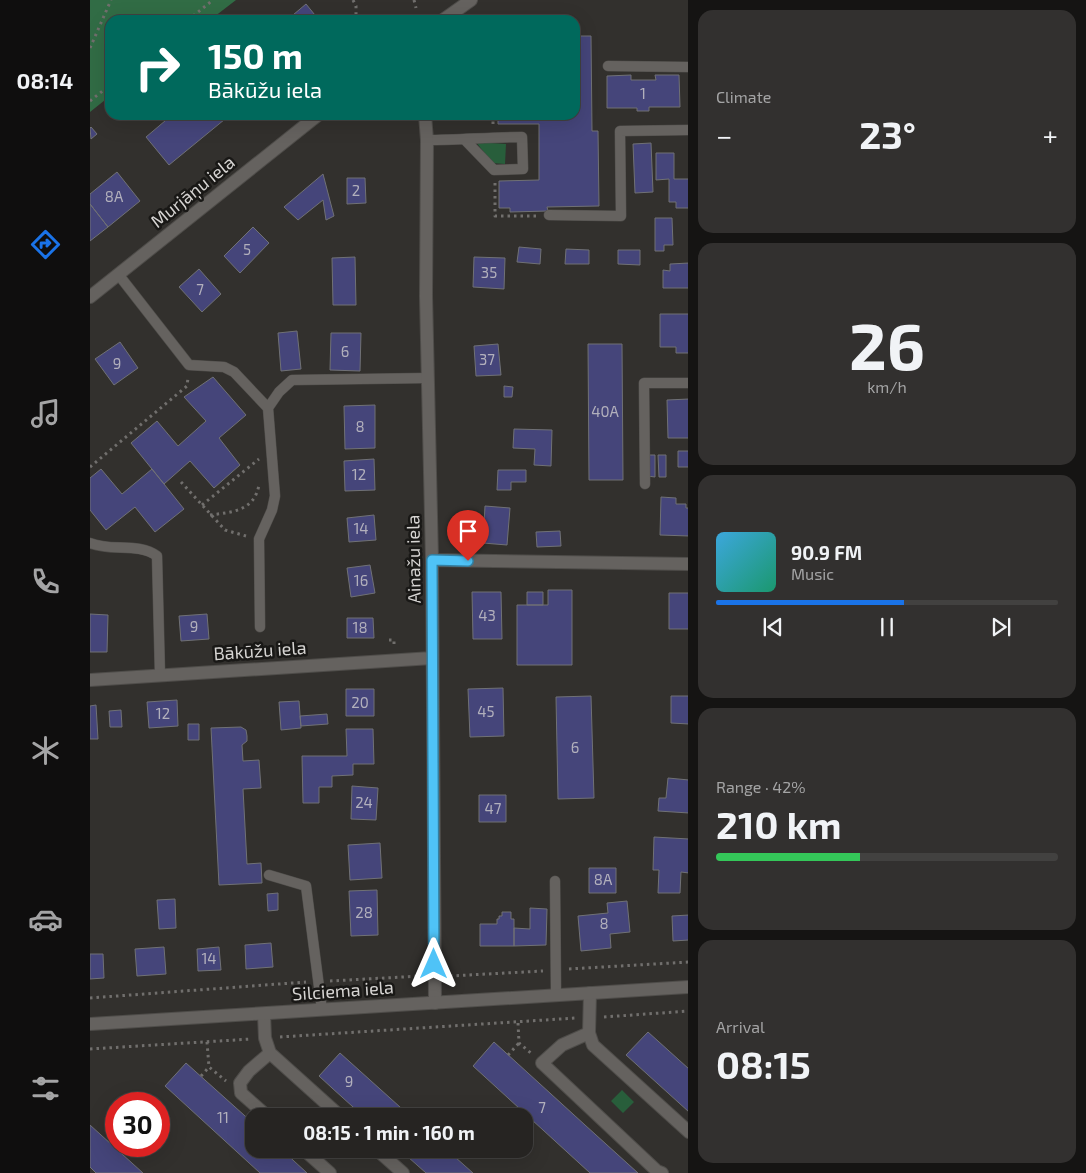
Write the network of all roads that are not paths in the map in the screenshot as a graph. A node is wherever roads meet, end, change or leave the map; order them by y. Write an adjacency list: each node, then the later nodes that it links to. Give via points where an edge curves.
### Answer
1 (471, 0): 2 (street)
2 (450, 15)
3 (608, 66): 4 (lane)
4 (688, 68)
5 (312, 120): 11 (street, Murjāņu iela)
6 (425, 120): 8 (street, Ainažu iela)
7 (688, 130): 10 (lane, via 620,131 621,216)
8 (427, 140): 9 (lane); 13 (street, Ainažu iela)
9 (465, 140): 9 (lane, via 522,137 524,169 494,170)
10 (550, 216)
11 (118, 274): 12 (street, Murjāņu iela); 15 (lane, via 189,365 224,367 234,372)
12 (90, 297)
13 (428, 378): 15 (lane, via 292,380 278,392); 18 (street, Ainažu iela)
14 (688, 383): 16 (lane, via 644,384)
15 (268, 408): 20 (lane, via 275,496 259,539)
16 (645, 484)
17 (90, 542): 22 (lane, via 98,546 149,550 157,556)
18 (432, 560): 19 (street); 21 (street, Ainažu iela)
19 (688, 564)
20 (260, 627)
21 (432, 658): 22 (street, Bākūžu iela); 29 (street, Ainažu iela)
22 (160, 676): 23 (street, Bākūžu iela)
23 (90, 680)
24 (269, 875): 30 (lane, via 306,886)
25 (555, 882): 28 (lane)
26 (688, 987): 27 (street, Silciema iela)
27 (590, 993): 28 (street, Silciema iela); 33 (street)
28 (556, 995): 29 (street, Silciema iela)
29 (435, 1003): 30 (street, Silciema iela)
30 (322, 1010): 31 (street, Silciema iela)
31 (264, 1014): 32 (street, Silciema iela); 34 (street, via 265,1038)
32 (90, 1024)
33 (589, 1033): 37 (street, via 593,1045); 42 (street, via 562,1045 542,1063)
34 (270, 1053): 35 (street, via 249,1071 240,1084 241,1093); 36 (street)
35 (258, 1108)
36 (331, 1108)
37 (688, 1132)
38 (313, 1158): 40 (street)
39 (386, 1158): 41 (street)
40 (330, 1173)
41 (403, 1173)
42 (662, 1173)

